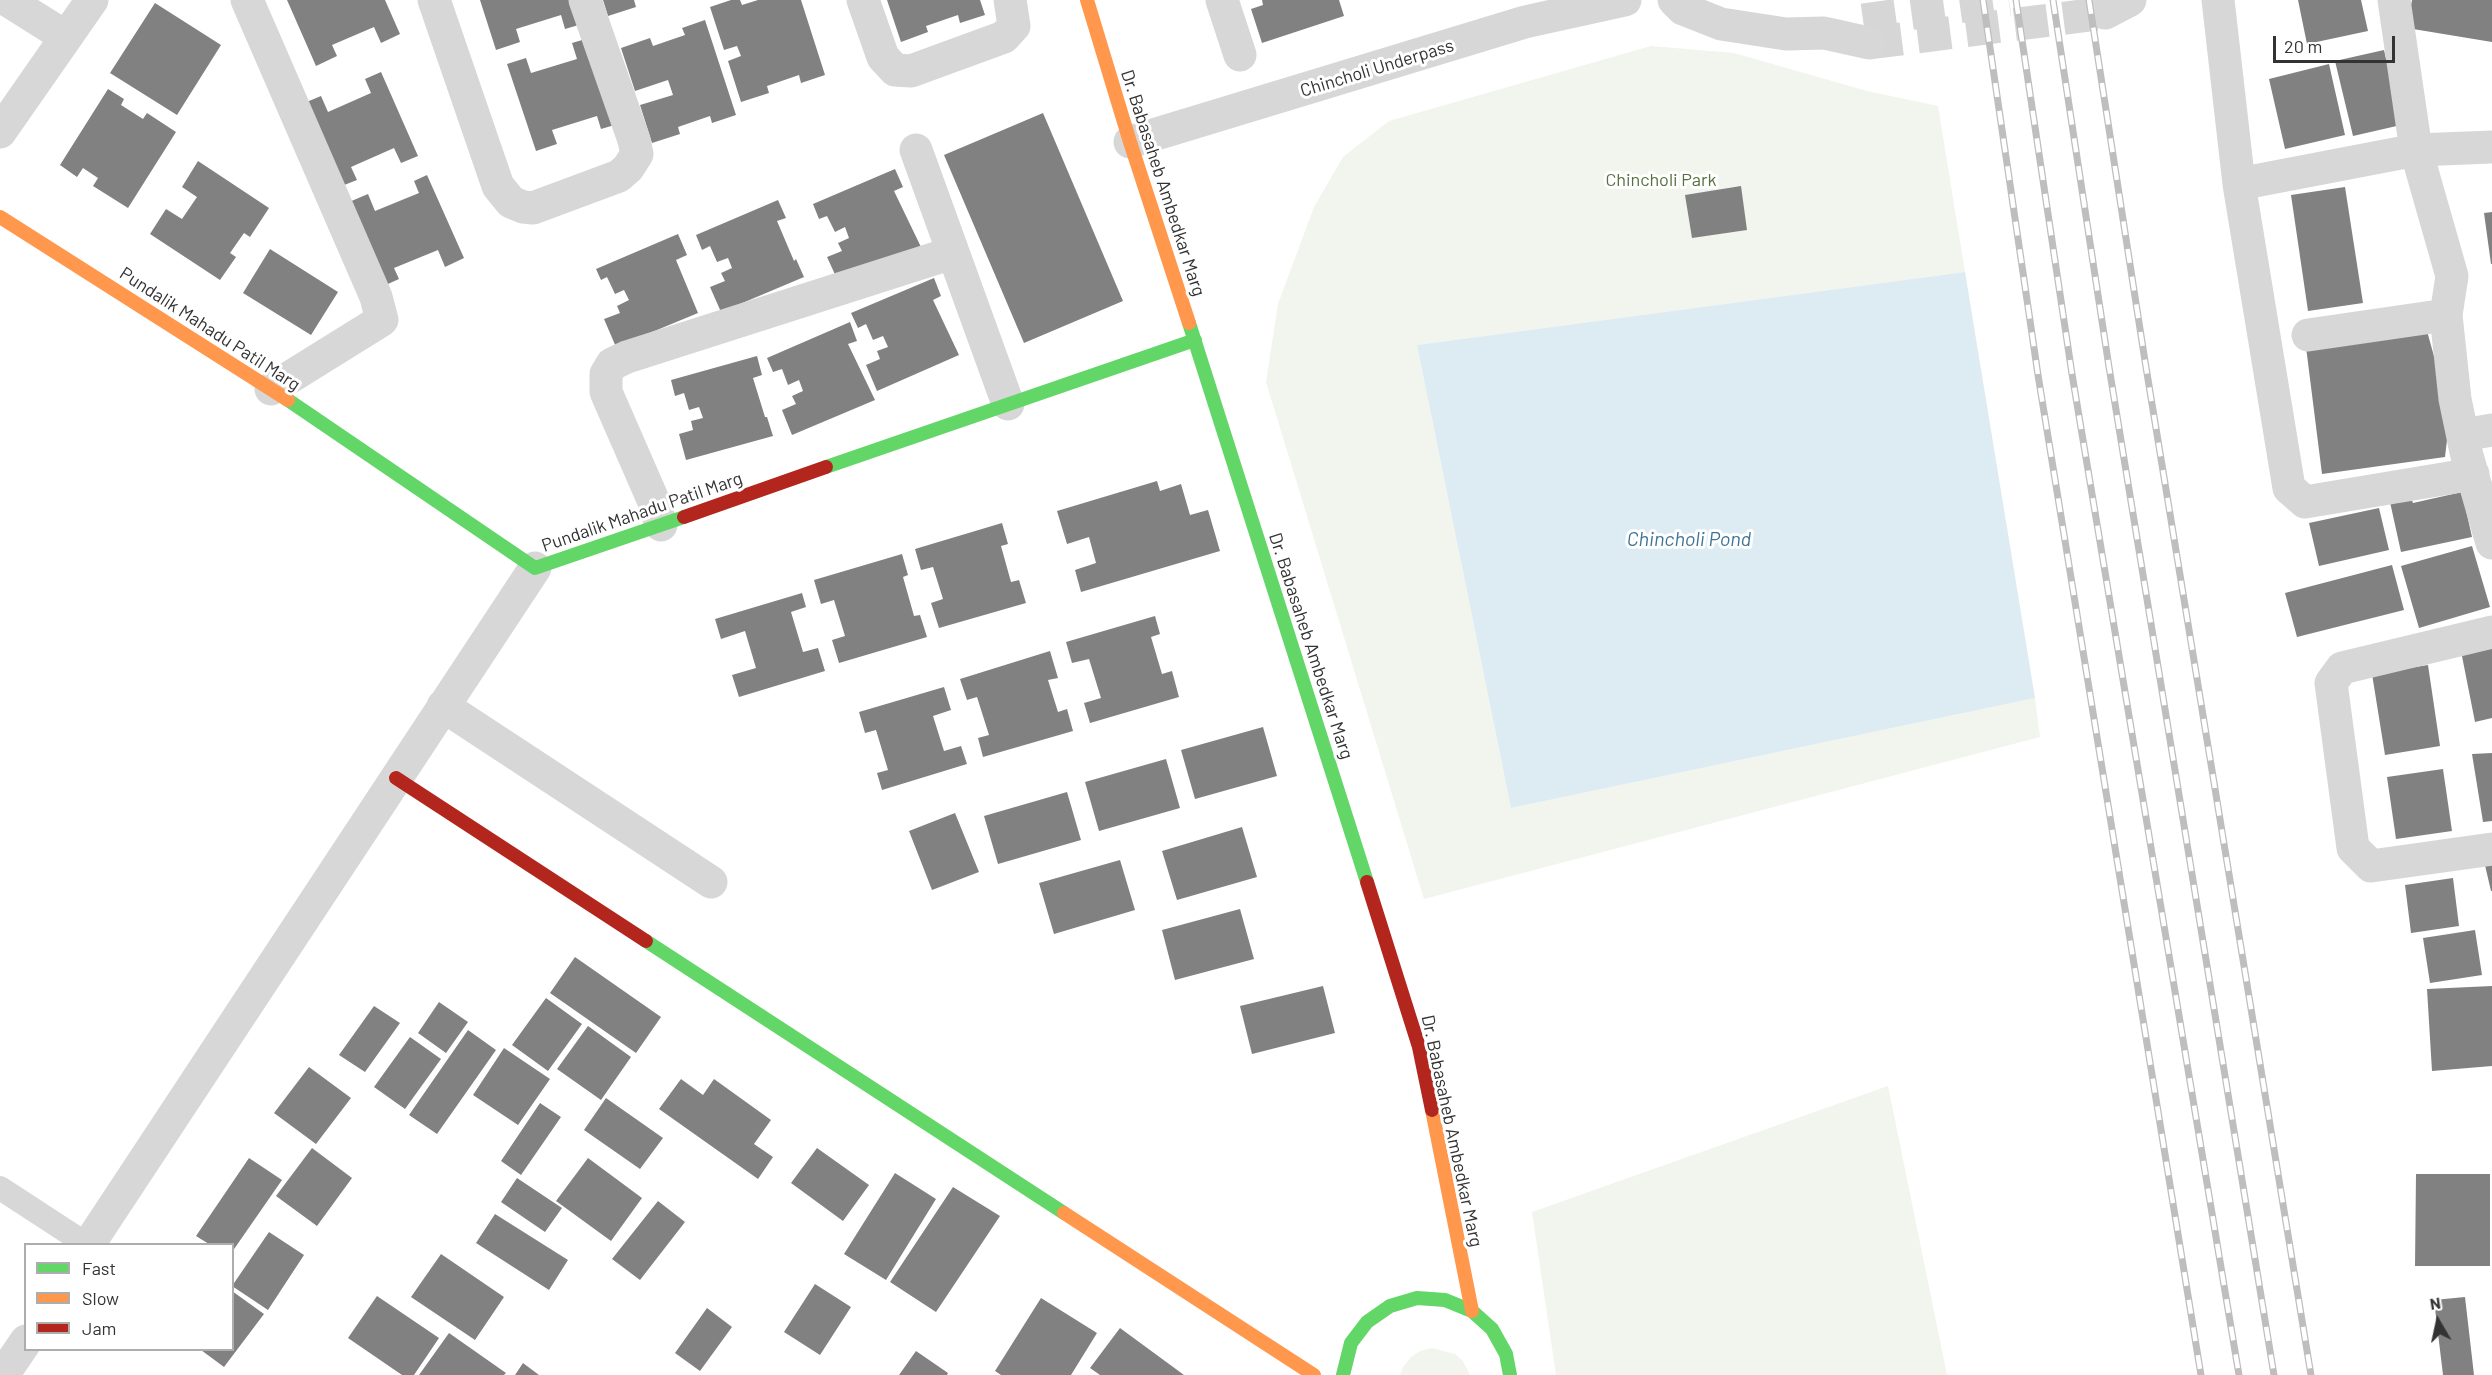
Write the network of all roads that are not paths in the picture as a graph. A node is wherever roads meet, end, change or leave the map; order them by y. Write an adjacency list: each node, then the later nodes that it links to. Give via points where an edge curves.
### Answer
1 (7, 0): 15 (street)
2 (92, 0): 15 (street)
3 (247, 0): 28 (street, via 376,297 382,320)
4 (434, 0): 5 (street, via 498,186 511,201 533,208 619,176 637,154)
5 (585, 0)
6 (863, 0): 7 (street, via 883,57 895,70 911,71 1004,38 1014,26)
7 (1010, 0)
8 (1087, 0): 18 (street, Dr. Babasaheb Ambedkar Marg)
9 (1222, 0): 16 (street)
10 (1625, 0): 18 (street, Chincholi Underpass, via 1525,22)
11 (1674, 0): 14 (street, via 1683,9 1721,24 1786,34)
12 (2218, 0): 22 (street)
13 (2394, 0): 21 (street)
14 (1866, 31)
15 (66, 37): 17 (street)
16 (1240, 55)
17 (0, 132)
18 (1130, 142): 27 (street, Dr. Babasaheb Ambedkar Marg)
19 (2492, 147): 21 (street)
20 (916, 150): 24 (street)
21 (2416, 150): 22 (street); 25 (street, via 2452,276)
22 (2239, 184): 31 (street, via 2289,488 2305,502)
23 (0, 217): 28 (street, Pundalik Mahadu Patil Marg)
24 (952, 253): 29 (street); 32 (street, via 612,364 606,374 606,392)
25 (2446, 315): 26 (street); 30 (street, via 2455,399)
26 (2308, 335)
27 (1195, 340): 29 (street, Pundalik Mahadu Patil Marg); 43 (street, Dr. Babasaheb Ambedkar Marg, via 1419,1047)
28 (271, 389): 34 (street, Pundalik Mahadu Patil Marg)
29 (1008, 404): 32 (street, Pundalik Mahadu Patil Marg)
30 (2477, 432): 31 (street)
31 (2473, 474): 33 (street)
32 (661, 525): 34 (street, Pundalik Mahadu Patil Marg)
33 (2492, 543)
34 (535, 568): 36 (street)
35 (2492, 632): 38 (street, via 2342,668 2331,682 2353,848 2371,866)
36 (443, 706): 37 (street); 39 (street)
37 (396, 778): 42 (street); 46 (street)
38 (2492, 849)
39 (711, 882)
40 (0, 1188): 41 (lane)
41 (85, 1243)
42 (89, 1243)
43 (1472, 1311): 47 (street, via 1436,1299 1417,1298 1390,1306 1367,1322 1351,1343); 48 (street, via 1492,1329 1506,1354)
44 (24, 1344): 45 (street)
45 (3, 1375)
46 (1314, 1375)
47 (1343, 1375)
48 (1510, 1375)

